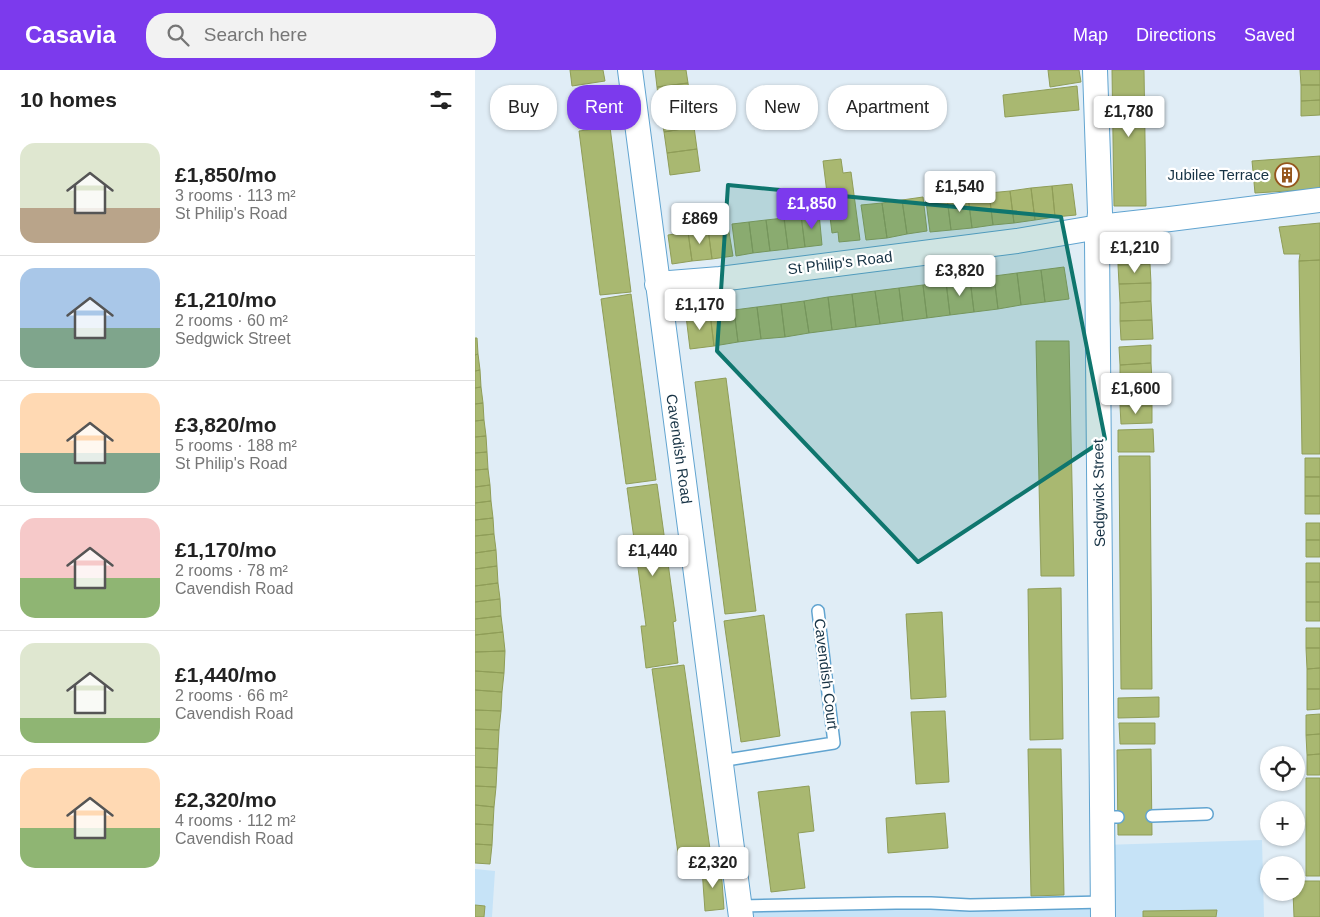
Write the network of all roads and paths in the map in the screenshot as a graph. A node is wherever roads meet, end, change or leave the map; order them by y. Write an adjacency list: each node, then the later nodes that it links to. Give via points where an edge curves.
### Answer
1 (630, 70): 5 (street, Cavendish Road)
2 (1095, 70): 4 (street, Sedgwick Street)
3 (1320, 200): 4 (street, St Philip's Road)
4 (1099, 226): 5 (street, St Philip's Road, via 1017,241 720,279); 10 (street, Sedgwick Street, via 1110,817 1103,845)
5 (657, 284): 7 (street, Cavendish Road)
6 (818, 611): 7 (lane, Cavendish Court, via 834,742)
7 (720, 761): 11 (street, Cavendish Road)
8 (1207, 814): 9 (lane)
9 (1152, 816)
10 (1103, 909): 11 (lane, via 896,903)
11 (740, 911)

